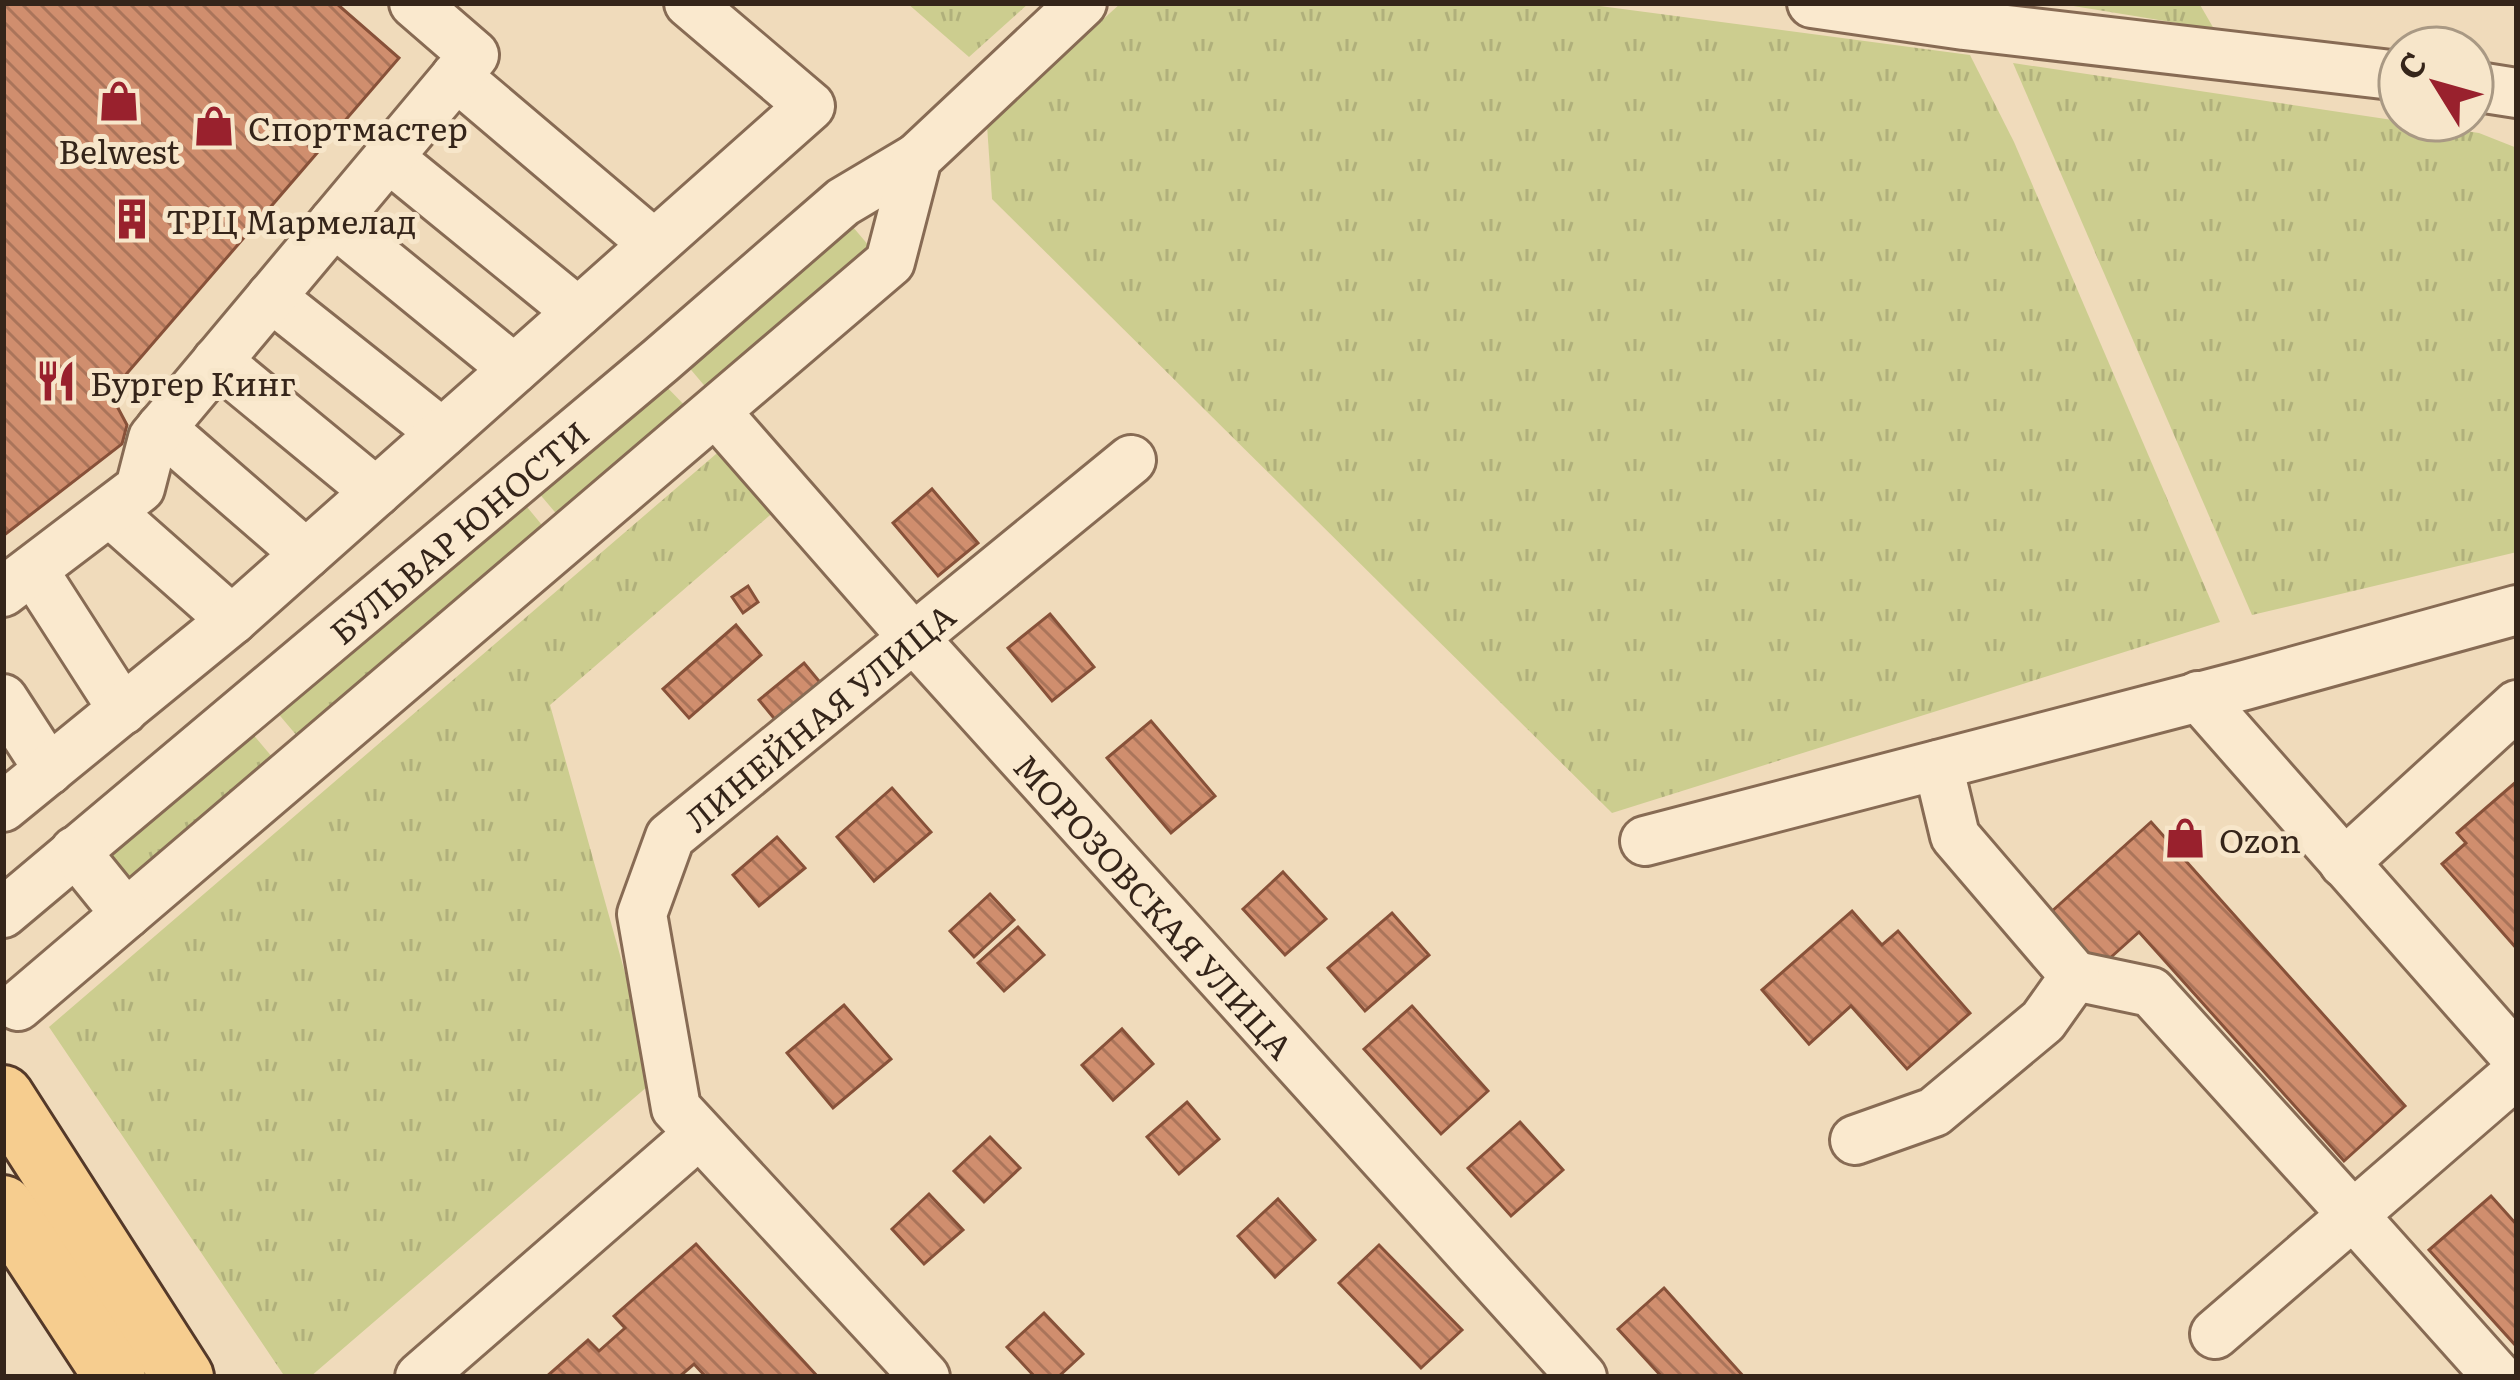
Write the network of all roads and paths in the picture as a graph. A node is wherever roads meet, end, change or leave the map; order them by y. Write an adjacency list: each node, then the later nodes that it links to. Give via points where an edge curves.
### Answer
1 (414, 3): 6 (street, via 474,55)
2 (689, 3): 10 (street, via 810,106)
3 (1082, 3): 8 (street, БУЛЬВАР ЮНОСТИ)
4 (1812, 3): 5 (street)
5 (2376, 73)
6 (456, 76): 7 (street); 10 (street)
7 (388, 157): 9 (street); 12 (street)
8 (917, 158): 34 (street, БУЛЬВАР ЮНОСТИ, via 842,202); 37 (street, via 890,262)
9 (334, 222): 11 (street); 14 (street)
10 (654, 244): 12 (street)
11 (271, 297): 13 (street); 17 (street)
12 (578, 312): 14 (street)
13 (217, 362): 15 (street); 19 (street)
14 (514, 369): 17 (street)
15 (161, 428): 20 (street, via 140,488); 21 (street)
16 (730, 428): 25 (street, МОРОЗОВСКАЯ УЛИЦА)
17 (442, 433): 19 (street)
18 (1131, 460): 25 (street, ЛИНЕЙНАЯ УЛИЦА)
19 (376, 492): 21 (street)
20 (110, 512): 22 (street); 24 (street)
21 (306, 554): 24 (street)
22 (18, 581): 29 (street)
23 (2517, 610): 26 (street)
24 (232, 620): 29 (street)
25 (912, 636): 43 (street, ЛИНЕЙНАЯ УЛИЦА, via 670,836 642,914 676,1108); 52 (street, МОРОЗОВСКАЯ УЛИЦА)
26 (2198, 696): 30 (street); 35 (street)
27 (3, 699): 31 (street)
28 (2517, 705): 35 (street)
29 (123, 710): 31 (street)
30 (1938, 765): 33 (street); 38 (street, via 1955,836)
31 (49, 770): 32 (street)
32 (3, 807)
33 (1645, 841)
34 (75, 851): 36 (street, БУЛЬВАР ЮНОСТИ); 37 (street)
35 (2344, 863): 40 (street)
36 (3, 913)
37 (126, 914): 39 (street)
38 (2075, 976): 44 (street, via 2043,1021 1934,1112); 46 (street, via 2151,992)
39 (18, 1006)
40 (2517, 1058)
41 (2517, 1072): 46 (street)
42 (3, 1096): 49 (main road)
43 (699, 1134): 50 (street); 51 (street, ЛИНЕЙНАЯ УЛИЦА)
44 (1855, 1140)
45 (3, 1206): 48 (main road)
46 (2353, 1215): 47 (street); 53 (street)
47 (2215, 1334)
48 (115, 1377)
49 (183, 1377)
50 (420, 1377)
51 (925, 1377)
52 (1582, 1377)
53 (2498, 1377)

